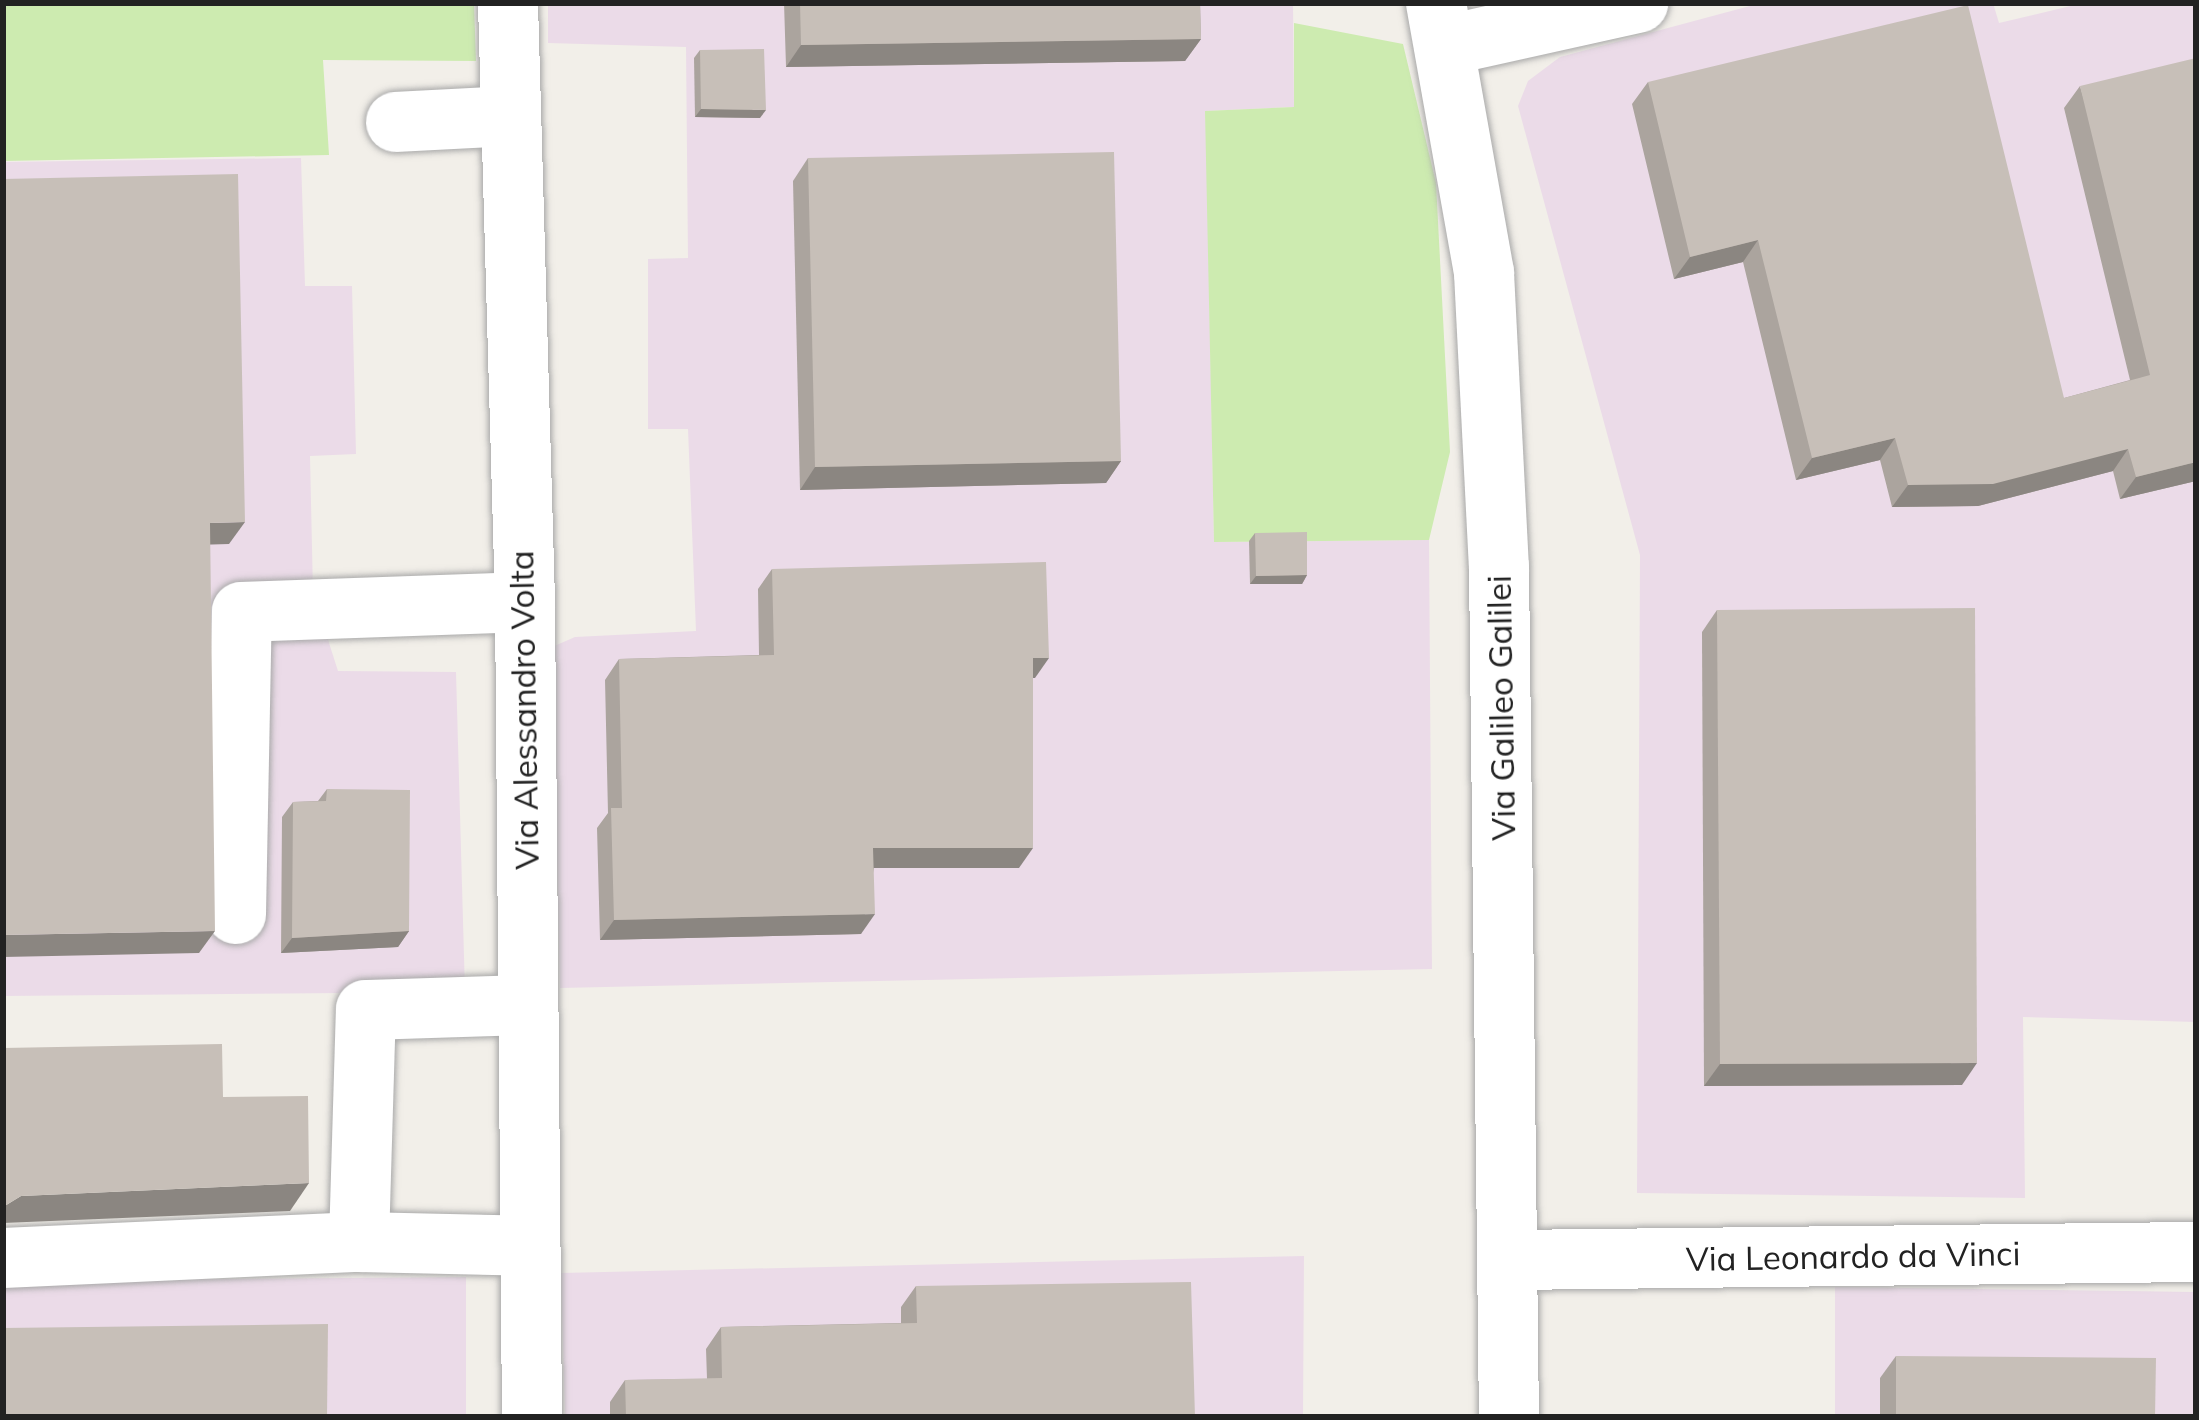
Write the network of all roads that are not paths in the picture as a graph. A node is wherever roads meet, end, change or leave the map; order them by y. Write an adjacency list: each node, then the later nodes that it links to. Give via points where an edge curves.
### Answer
1 (508, 3): 4 (street, Via Alessandro Volta)
2 (1638, 3): 3 (street)
3 (1442, 24): 13 (street, Via Galileo Galilei, via 1484,273 1499,567)
4 (509, 116): 5 (street); 6 (street, Via Alessandro Volta)
5 (396, 122)
6 (525, 602): 7 (street, via 242,612); 8 (street, Via Alessandro Volta)
7 (236, 914)
8 (527, 1005): 9 (street, via 366,1010); 10 (street, Via Alessandro Volta)
9 (359, 1242): 10 (street); 12 (street)
10 (530, 1246): 14 (street, Via Alessandro Volta)
11 (2196, 1252): 13 (street, Via Leonardo da Vinci)
12 (3, 1258)
13 (1510, 1259): 15 (street, Via Galileo Galilei)
14 (532, 1417)
15 (1509, 1417)

